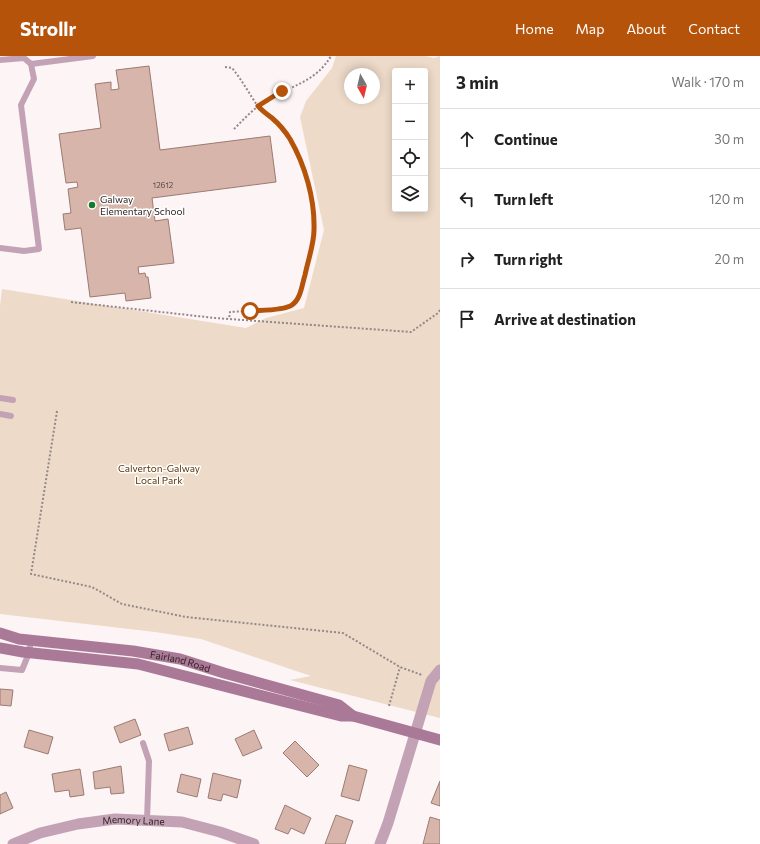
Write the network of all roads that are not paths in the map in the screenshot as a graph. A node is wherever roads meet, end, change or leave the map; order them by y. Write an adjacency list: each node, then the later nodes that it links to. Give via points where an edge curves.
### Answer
1 (93, 56): 3 (lane)
2 (0, 60): 3 (lane, via 24,58)
3 (31, 64): 4 (lane, via 34,79 21,105 39,249 24,251)
4 (0, 248)
5 (0, 398): 6 (lane)
6 (13, 400)
7 (0, 414): 8 (lane)
8 (11, 416)
9 (0, 633): 10 (main road, Fairland Road)
10 (31, 640): 12 (lane); 15 (main road, Fairland Road, via 180,659 339,705)
11 (0, 648): 12 (main road, Fairland Road)
12 (29, 653): 13 (lane, via 22,670); 15 (main road, Fairland Road, via 138,664 341,716)
13 (0, 668)
14 (440, 670): 16 (street, via 432,680)
15 (353, 716): 16 (main road, Fairland Road)
16 (415, 733): 17 (main road, Fairland Road); 22 (street)
17 (440, 740)
18 (143, 743): 19 (lane, via 149,761)
19 (147, 821): 20 (street, Memory Lane, via 115,819 78,824 40,833); 21 (street, Memory Lane, via 182,822)
20 (13, 844)
21 (254, 844)
22 (380, 844)

